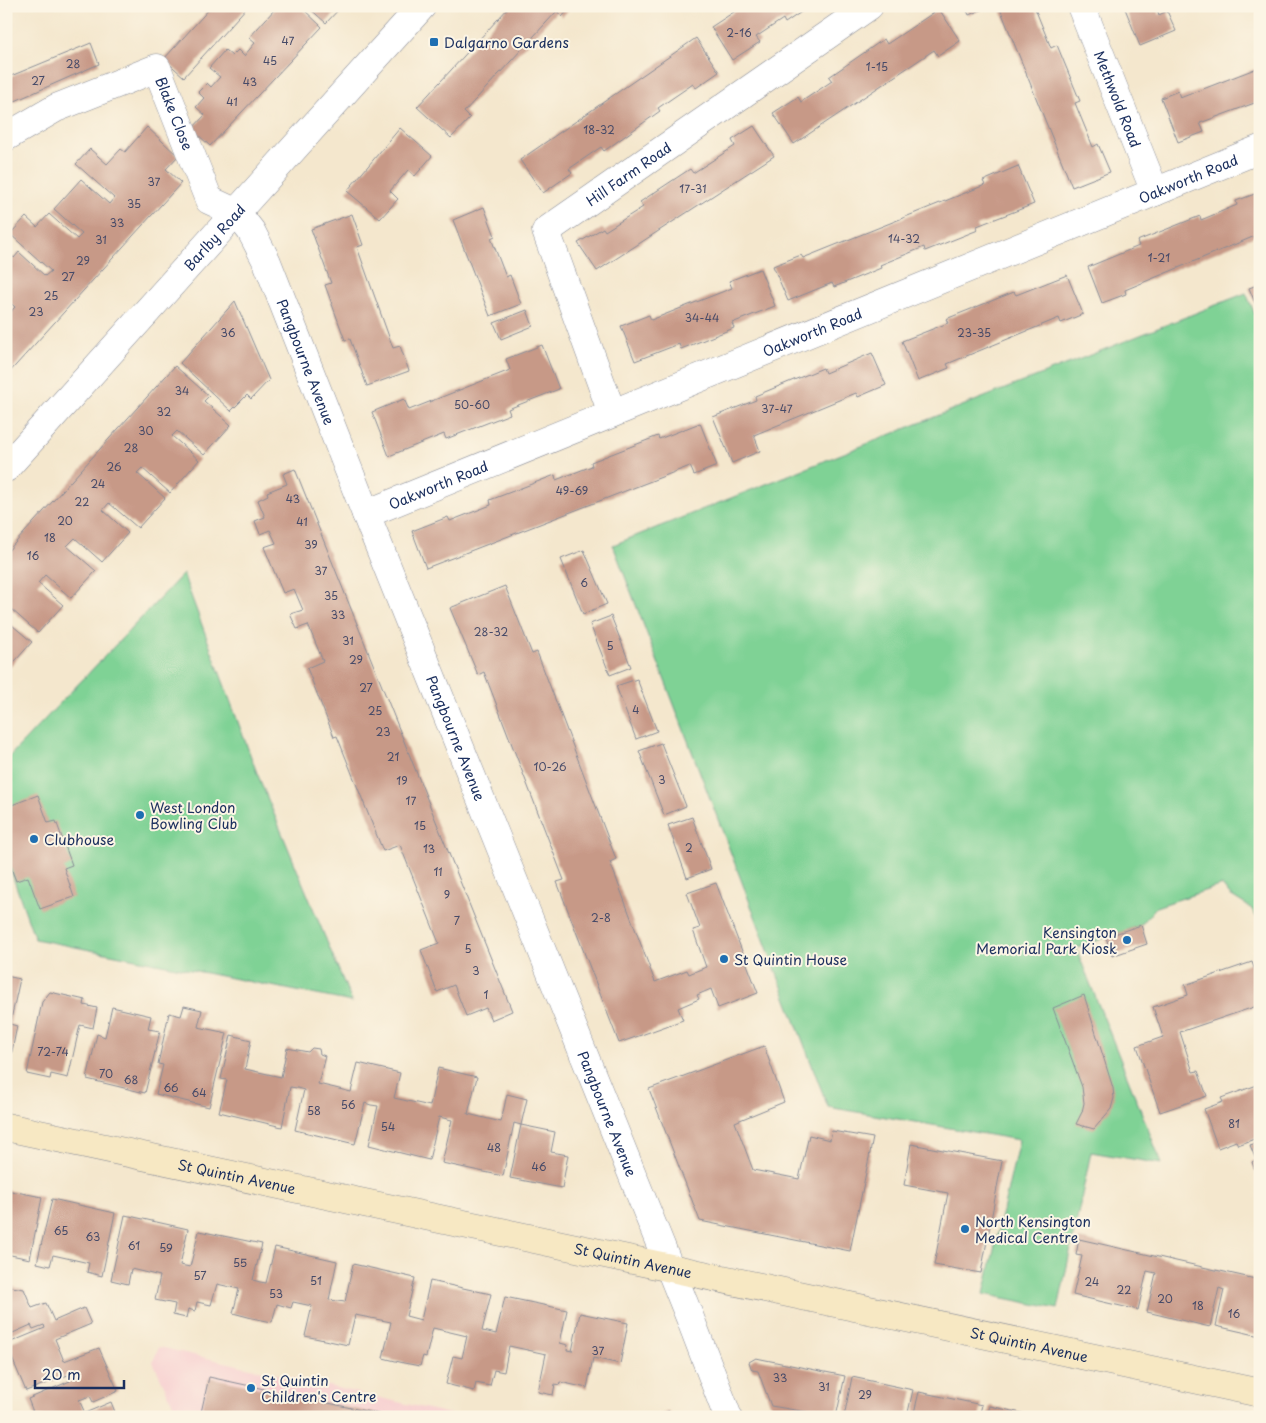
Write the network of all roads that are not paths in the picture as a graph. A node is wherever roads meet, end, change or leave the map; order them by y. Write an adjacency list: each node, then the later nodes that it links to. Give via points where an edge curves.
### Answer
1 (422, 6): 7 (street, Barlby Road)
2 (869, 6): 8 (street, Hill Farm Road, via 546,230)
3 (1081, 6): 6 (street, Methwold Road)
4 (6, 137): 7 (street, Blake Close, via 56,108 157,68 209,200)
5 (1260, 149): 6 (street, Oakworth Road)
6 (1155, 192): 8 (street, Oakworth Road)
7 (236, 213): 9 (street, Barlby Road); 10 (street, Pangbourne Avenue, via 251,231 267,262)
8 (612, 413): 10 (street, Oakworth Road)
9 (6, 468)
10 (366, 514): 12 (street, Pangbourne Avenue)
11 (6, 1127): 12 (main road, St Quintin Avenue)
12 (669, 1268): 13 (main road, St Quintin Avenue); 14 (street, Pangbourne Avenue)
13 (1260, 1393)
14 (728, 1417)

